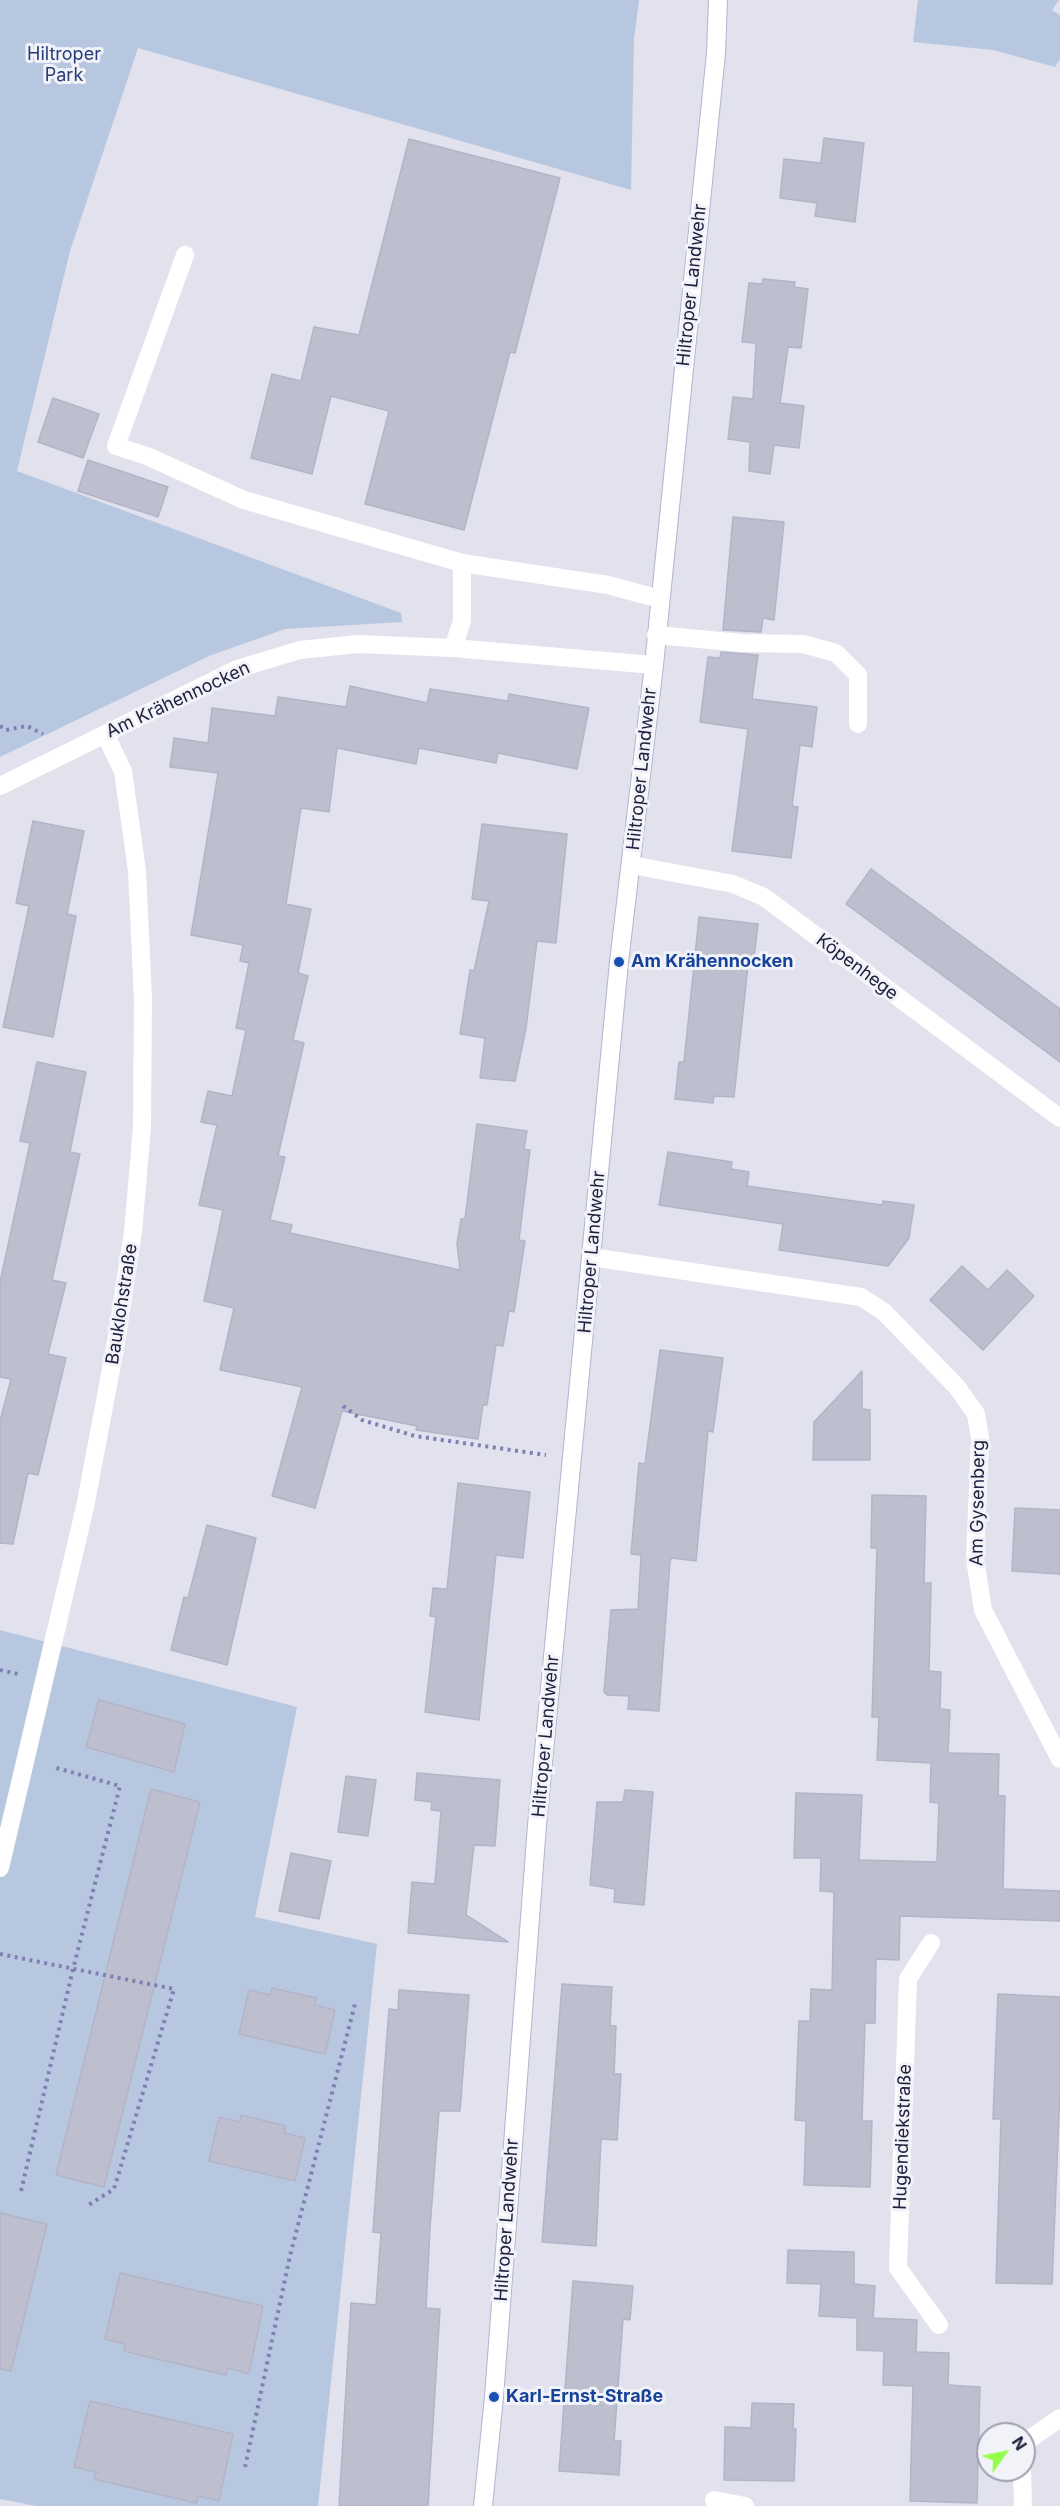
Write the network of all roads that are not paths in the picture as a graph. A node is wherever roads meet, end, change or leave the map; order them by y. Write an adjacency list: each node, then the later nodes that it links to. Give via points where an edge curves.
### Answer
1 (718, 0): 4 (street, Hiltroper Landwehr, via 716,54)
2 (185, 255): 3 (street, via 116,446 244,500)
3 (462, 563): 4 (street, via 608,585); 6 (street, via 462,621)
4 (660, 599): 5 (street, Hiltroper Landwehr)
5 (656, 635): 7 (street, Hiltroper Landwehr); 8 (street, via 742,644 803,644 836,653 858,675)
6 (453, 648): 7 (street, Am Krähennocken); 9 (street, Am Krähennocken, via 358,644 300,650 237,669)
7 (654, 665): 11 (street, Hiltroper Landwehr)
8 (858, 724)
9 (105, 734): 10 (street, Am Krähennocken); 15 (street, Bauklohstraße, via 123,771 137,871 143,999 142,1127 133,1232 85,1507)
10 (0, 786)
11 (632, 865): 12 (street, Köpenhege, via 733,884 764,897); 13 (street, Hiltroper Landwehr)
12 (1060, 1118)
13 (591, 1257): 14 (street, Am Gysenberg, via 861,1297 884,1312 957,1387 976,1414 980,1438 975,1559 983,1610); 22 (street, Hiltroper Landwehr, via 535,1854)
14 (1060, 1759)
15 (0, 1868)
16 (931, 1943): 17 (street, Hugendiekstraße, via 908,1979 898,2268)
17 (939, 2325)
18 (1060, 2418): 19 (street)
19 (1036, 2435)
20 (1022, 2482): 24 (street)
21 (714, 2500): 23 (street)
22 (483, 2506)
23 (745, 2506)
24 (1023, 2506)

